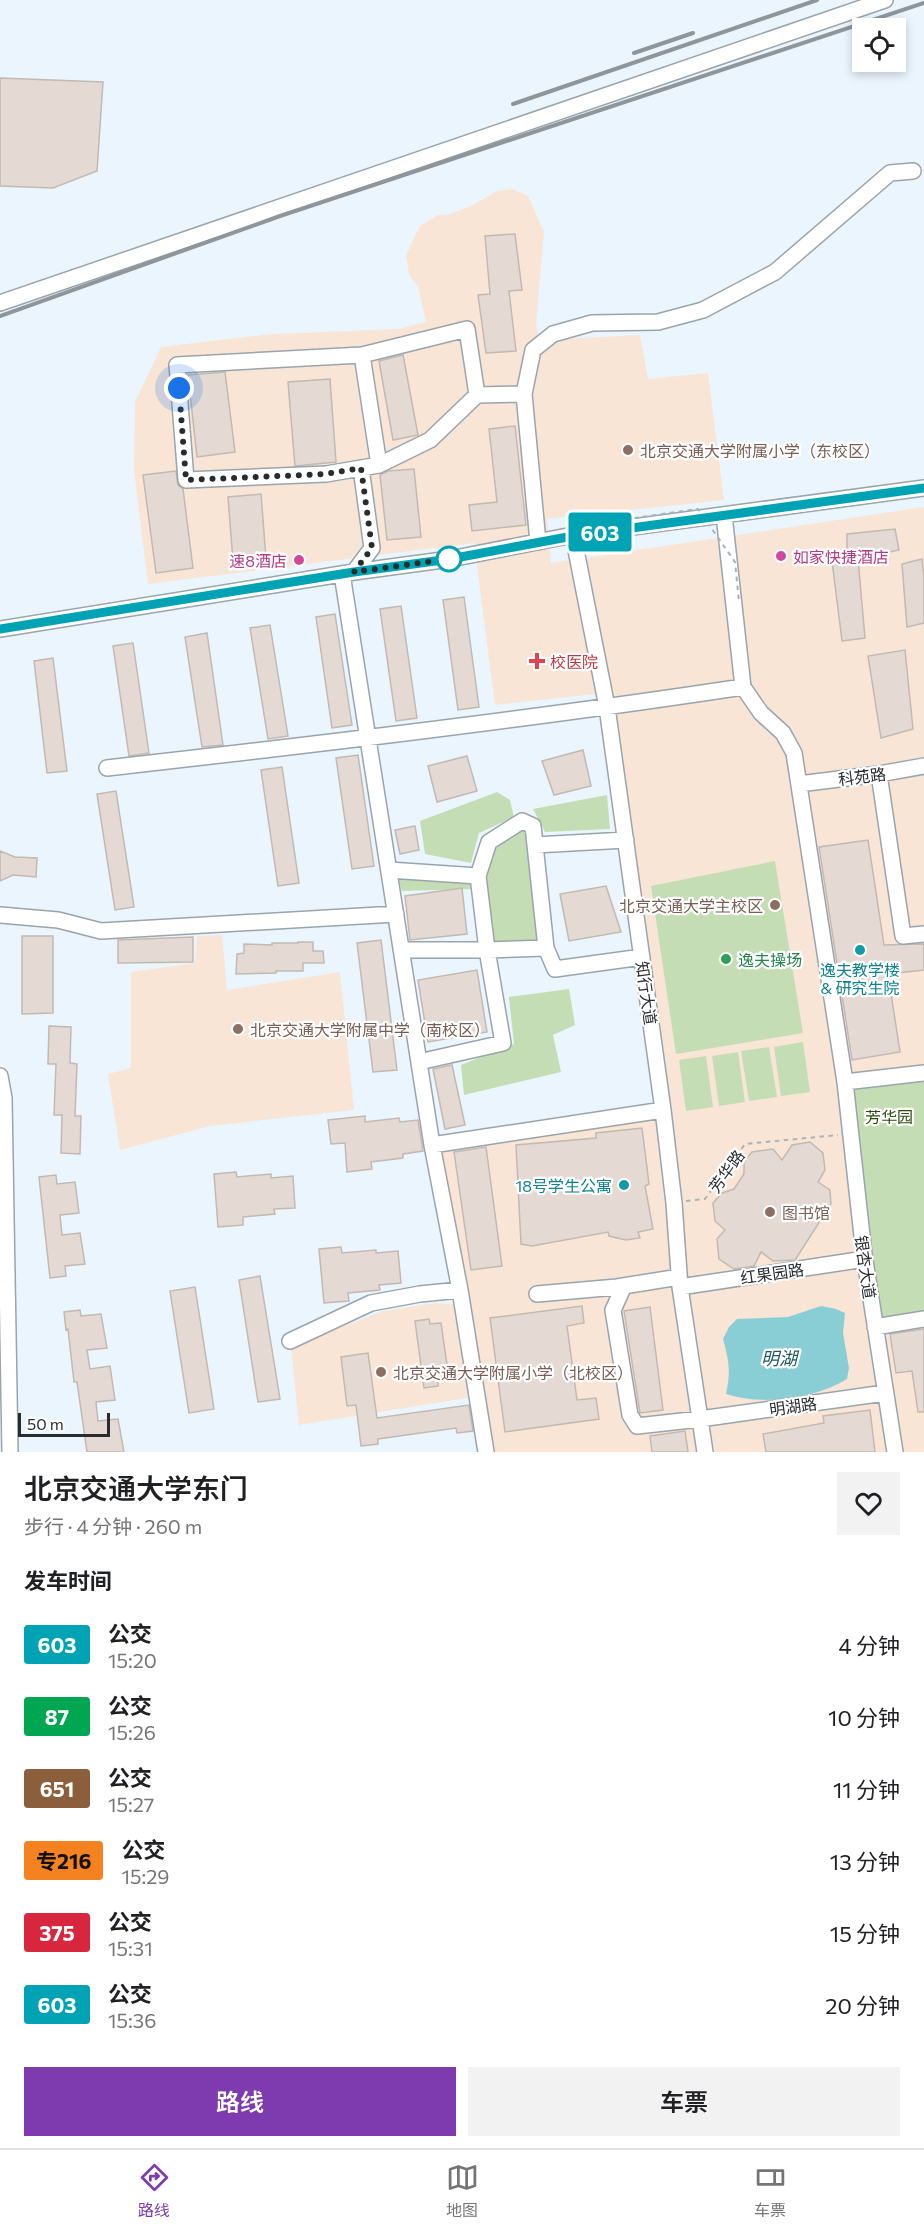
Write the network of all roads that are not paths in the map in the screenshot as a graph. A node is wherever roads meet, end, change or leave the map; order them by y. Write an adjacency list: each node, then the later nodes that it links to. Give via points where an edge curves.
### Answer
1 (885, 0): 3 (street)
2 (913, 171): 5 (street, via 890,173 775,272 703,310 658,322 592,323 553,334 533,350)
3 (0, 303)
4 (362, 355): 6 (street, via 467,328); 7 (street); 8 (street, via 177,365 186,480 326,474)
5 (524, 394): 6 (street); 12 (street)
6 (477, 395): 7 (street, via 430,440)
7 (378, 465): 8 (street)
8 (361, 468): 13 (street, via 372,548)
9 (924, 488): 10 (street)
10 (724, 515): 11 (street); 15 (street)
11 (573, 536): 12 (street); 16 (street, 知行大道)
12 (538, 542): 13 (street)
13 (348, 573): 14 (street); 17 (street)
14 (0, 629)
15 (743, 687): 16 (street); 21 (street, 银杏大道, via 783,733 794,753)
16 (607, 707): 17 (street); 22 (street, 知行大道)
17 (367, 738): 19 (street); 24 (street)
18 (924, 766): 20 (street, 科苑路)
19 (107, 768)
20 (879, 774): 21 (street, 科苑路); 28 (street, via 903,936)
21 (799, 784): 36 (street, 银杏大道)
22 (626, 840): 23 (street); 32 (street, 知行大道)
23 (535, 844): 25 (street, via 533,826 522,820 489,842); 29 (street)
24 (389, 870): 25 (street); 26 (street)
25 (478, 876): 31 (street)
26 (396, 914): 27 (street, via 102,932 58,920); 30 (street)
27 (0, 915)
28 (924, 934)
29 (546, 948): 31 (street); 32 (street, via 555,969)
30 (401, 950): 31 (street); 33 (street)
31 (488, 950): 33 (street, via 503,1043)
32 (642, 957): 38 (street, 知行大道)
33 (419, 1062): 39 (street)
34 (924, 1073): 36 (street)
35 (0, 1076): 37 (street)
36 (845, 1082): 41 (street, 银杏大道)
37 (2, 1099): 40 (street)
38 (663, 1110): 39 (street); 42 (street, 知行大道)
39 (432, 1145): 44 (street)
40 (2, 1241): 49 (street)
41 (865, 1259): 42 (street, 红果园路); 47 (street, 银杏大道)
42 (680, 1282): 43 (street, 红果园路); 51 (street, 知行大道)
43 (624, 1286): 45 (street, 红果园路); 51 (street, 明湖路, via 613,1310 630,1415 637,1426)
44 (460, 1290): 48 (street, via 371,1303); 53 (street)
45 (537, 1294)
46 (924, 1319): 47 (street)
47 (875, 1327): 50 (street, 银杏大道)
48 (290, 1341)
49 (4, 1347): 52 (street)
50 (885, 1393): 51 (street, 明湖路); 55 (street, 银杏大道)
51 (700, 1419): 54 (street, 知行大道)
52 (10, 1452)
53 (486, 1452)
54 (705, 1452)
55 (895, 1452)

